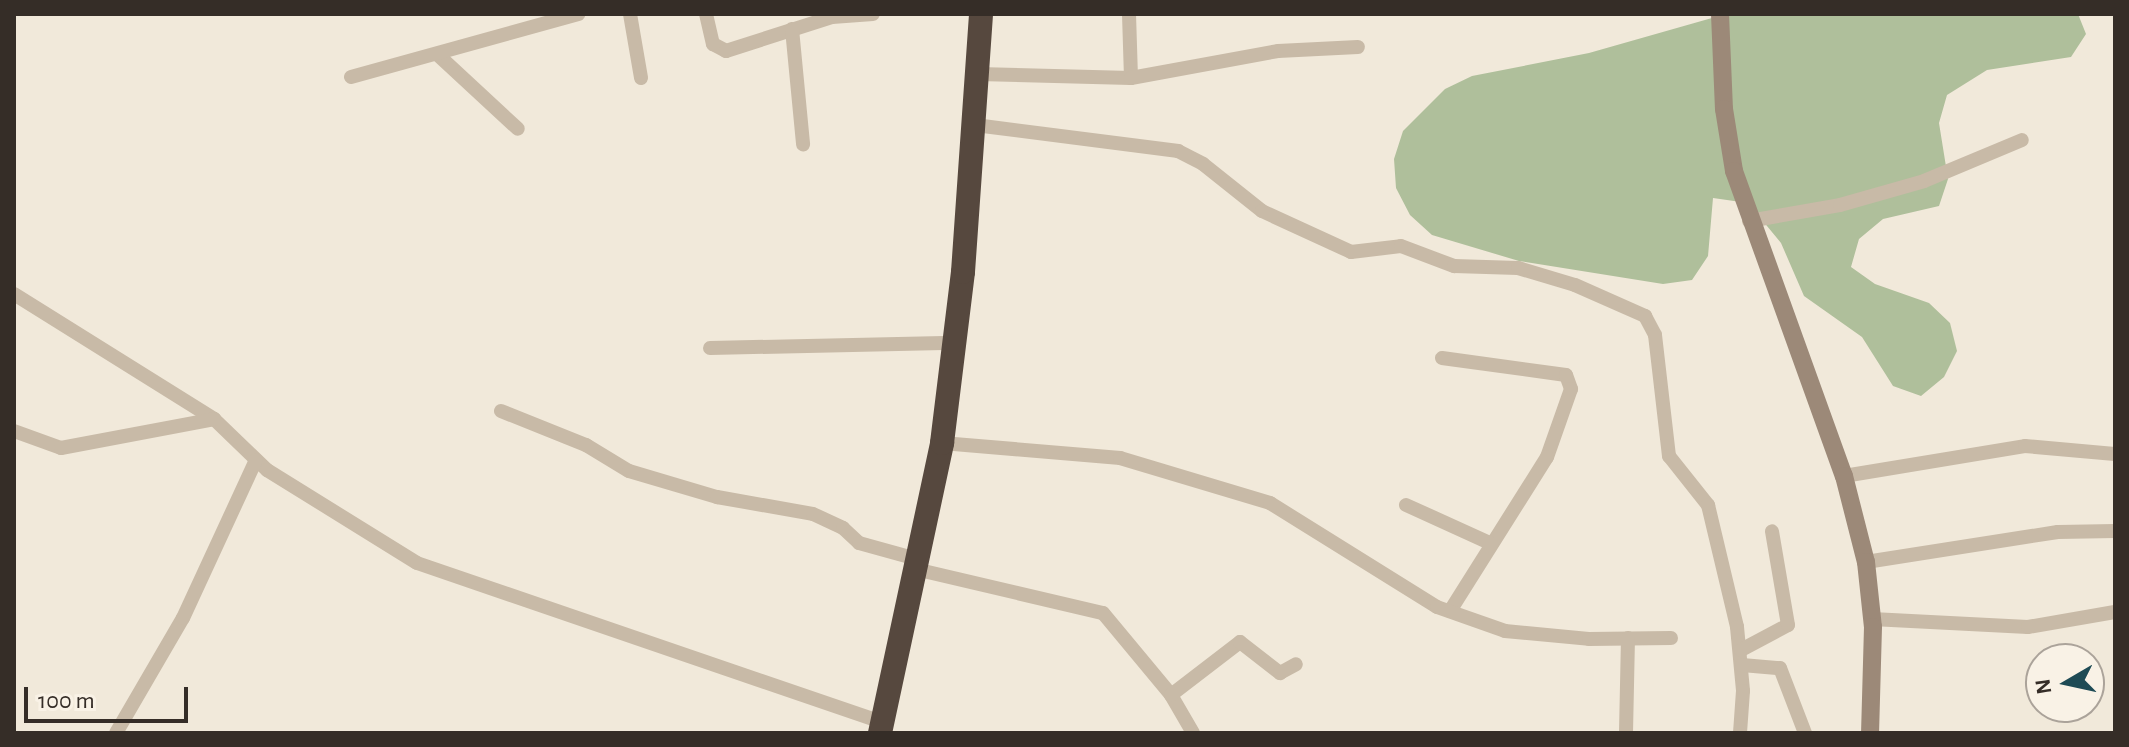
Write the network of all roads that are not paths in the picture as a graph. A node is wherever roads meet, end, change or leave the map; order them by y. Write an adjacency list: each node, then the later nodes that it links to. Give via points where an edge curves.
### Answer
1 (578, 14): 10 (street)
2 (630, 14): 13 (street)
3 (706, 14): 8 (street, via 713,44 726,51)
4 (873, 14): 8 (street, via 832,17)
5 (981, 14): 11 (highway)
6 (1129, 14): 14 (street)
7 (1720, 14): 19 (main road, via 1724,109)
8 (792, 29): 18 (street)
9 (1358, 47): 14 (street, via 1278,51)
10 (437, 54): 12 (street); 16 (street)
11 (978, 74): 14 (street); 15 (highway)
12 (351, 77)
13 (641, 78)
14 (1131, 78)
15 (975, 125): 21 (highway); 42 (street, via 1178,151 1262,211 1351,252 1401,246 1454,266 1518,268 1575,285 1645,316 1655,335 1669,456 1708,505)
16 (518, 129)
17 (2022, 140): 19 (street, via 1924,181 1840,205)
18 (803, 144)
19 (1749, 221): 30 (main road)
20 (14, 294): 25 (street)
21 (955, 343): 22 (street); 27 (highway)
22 (710, 348)
23 (1442, 358): 34 (street, via 1570,378 1568,410 1547,457)
24 (501, 411): 36 (street, via 586,445 629,471 717,497 813,514 843,528 859,543)
25 (214, 419): 26 (street, via 61,448); 29 (street)
26 (14, 431)
27 (942, 443): 36 (highway); 37 (street, via 1120,458 1270,503)
28 (2115, 454): 30 (street, via 2025,446)
29 (256, 460): 45 (street, via 417,563); 46 (street, via 183,618)
30 (1844, 476): 35 (main road)
31 (1406, 505): 34 (street)
32 (1772, 531): 42 (street, via 1788,625)
33 (2115, 531): 35 (street, via 2058,532)
34 (1492, 544): 37 (street)
35 (1866, 562): 39 (main road)
36 (916, 564): 44 (street, via 1045,602 1093,608 1114,624); 45 (highway)
37 (1450, 611): 40 (street, via 1525,635)
38 (2115, 612): 39 (street, via 2017,628)
39 (1872, 619): 51 (main road)
40 (1628, 638): 41 (street); 48 (street)
41 (1671, 638)
42 (1741, 657): 49 (street); 50 (street, via 1780,668)
43 (1296, 664): 44 (street, via 1280,673 1240,642)
44 (1171, 695): 47 (street)
45 (882, 728)
46 (116, 733)
47 (1193, 733)
48 (1626, 733)
49 (1740, 733)
50 (1805, 733)
51 (1870, 733)

